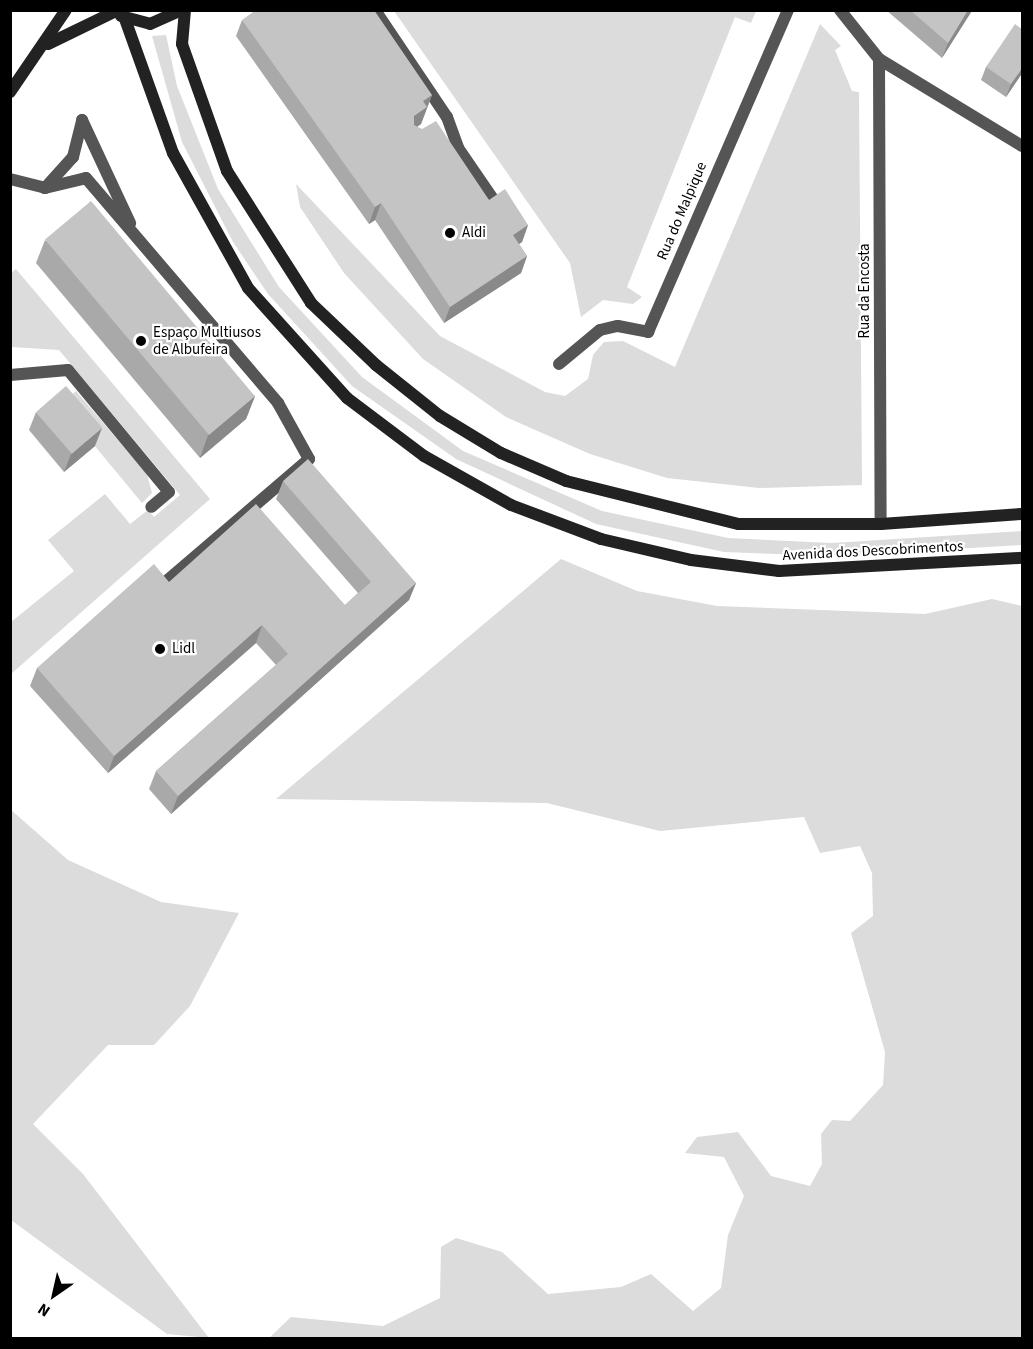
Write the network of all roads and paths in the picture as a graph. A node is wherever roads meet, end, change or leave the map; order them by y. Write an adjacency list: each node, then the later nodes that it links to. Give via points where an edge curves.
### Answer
1 (66, 10): 7 (main road)
2 (183, 10): 6 (main road, via 150,24); 21 (main road, Avenida dos Descobrimentos, via 183,44 195,88 227,171 274,250 311,303 440,416 501,453 566,481 652,506 739,524)
3 (375, 10): 10 (street)
4 (788, 10): 17 (street, Rua do Malpique, via 648,332 618,326 600,330)
5 (840, 10): 8 (street)
6 (117, 14): 7 (main road); 22 (main road, Avenida dos Descobrimentos, via 173,153 248,288 347,398 424,456 511,505 601,539 691,560 779,571)
7 (42, 48): 9 (main road)
8 (879, 59): 12 (street); 21 (street, Rua da Encosta)
9 (10, 93)
10 (447, 117): 11 (street); 15 (street, via 458,148)
11 (432, 126)
12 (1023, 146)
13 (10, 179): 14 (street)
14 (45, 188): 16 (street, via 86,178); 16 (street, via 73,157 82,120)
15 (493, 199)
16 (138, 238): 23 (street, via 278,403 309,459)
17 (559, 364)
18 (10, 375): 19 (street, via 68,370 169,492)
19 (151, 507)
20 (1023, 514): 21 (main road, Avenida dos Descobrimentos)
21 (881, 524)
22 (1023, 558)
23 (161, 586)

